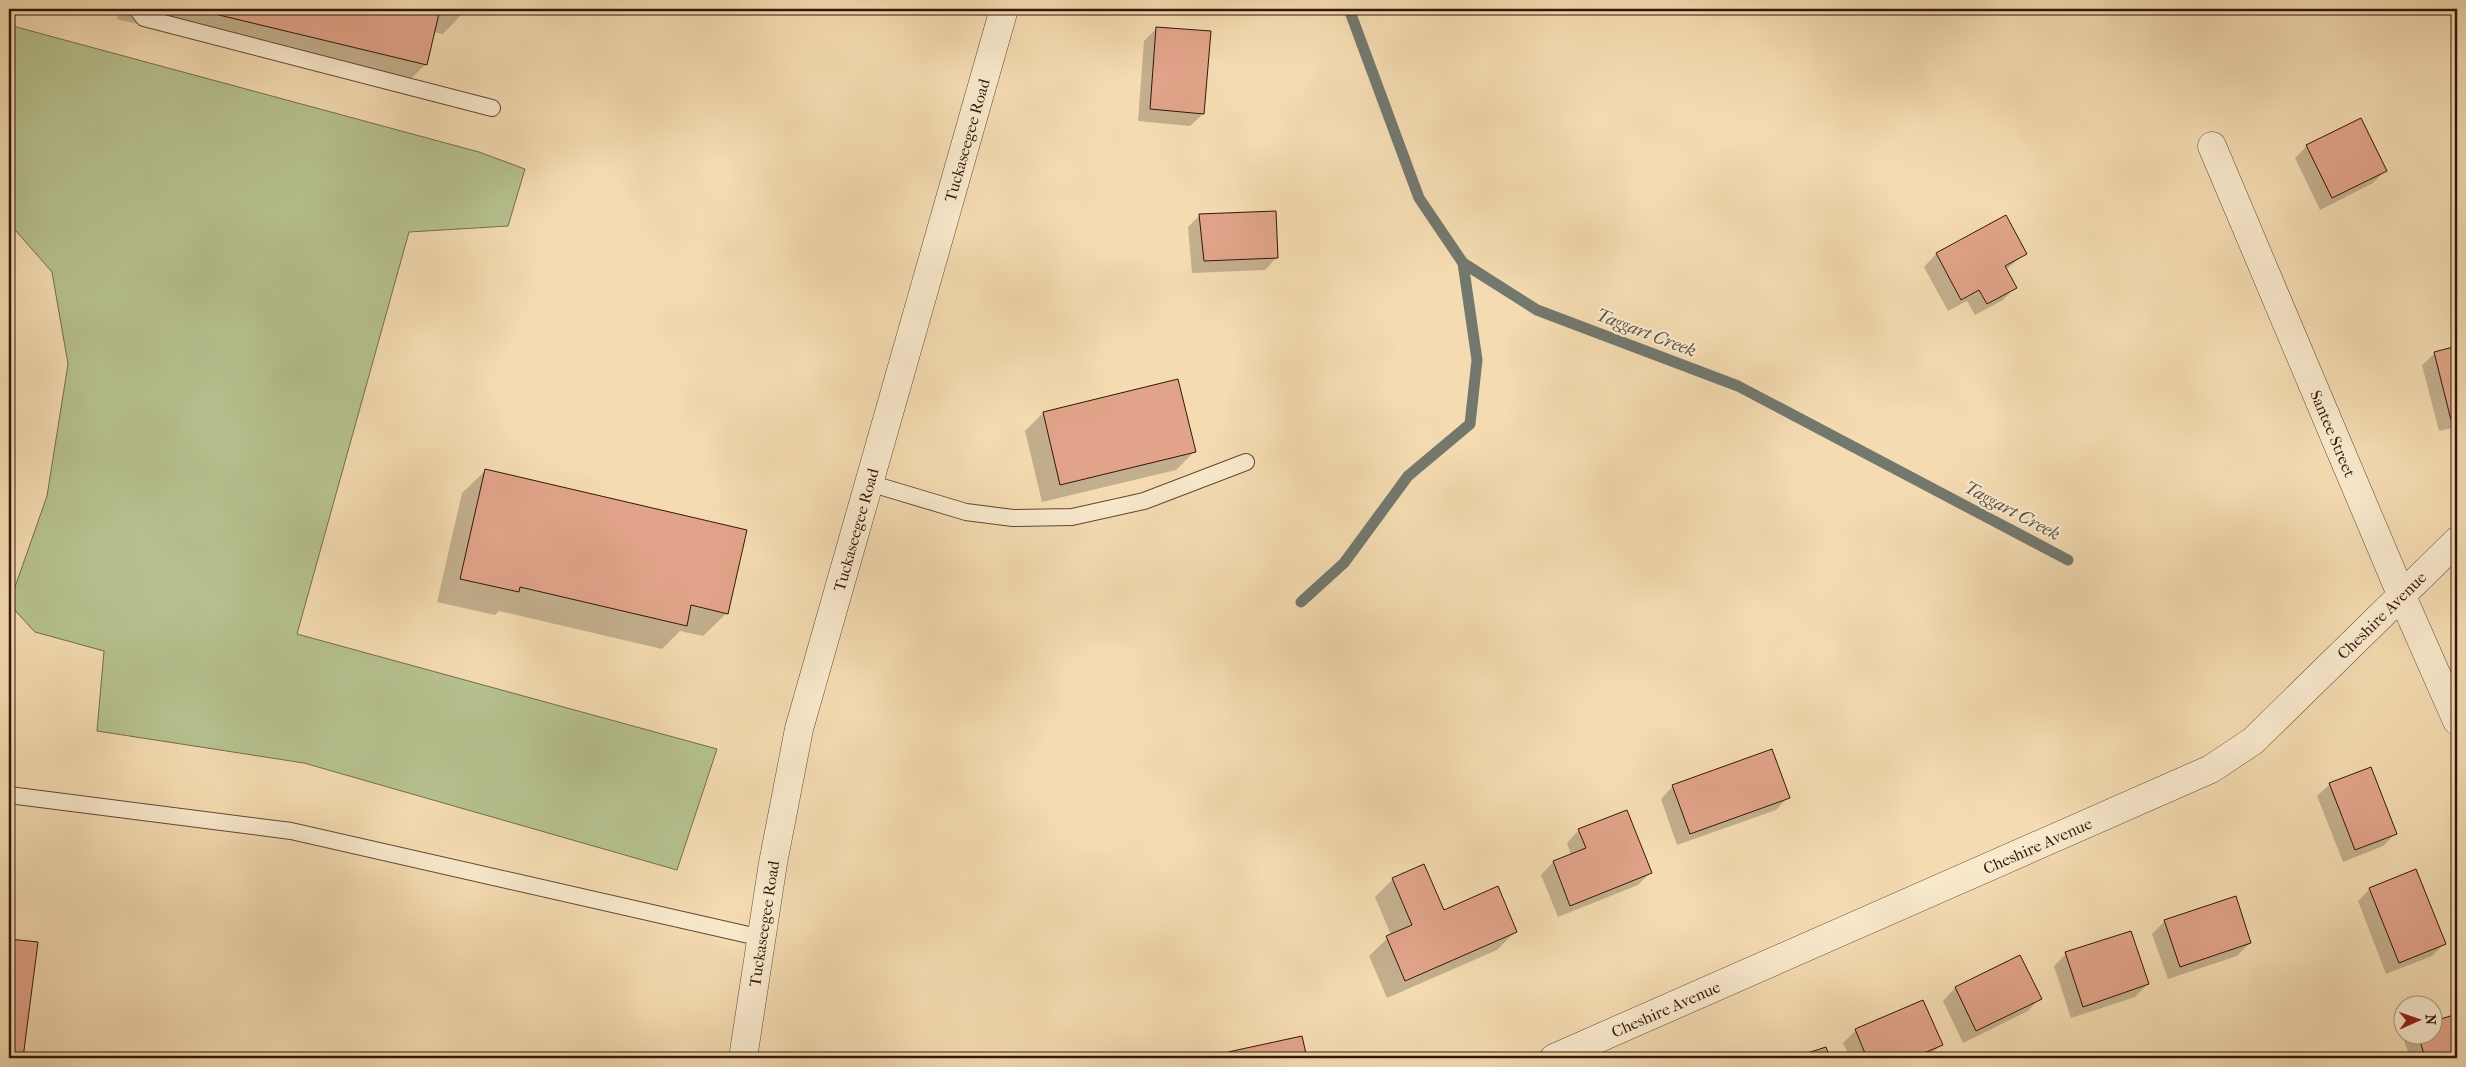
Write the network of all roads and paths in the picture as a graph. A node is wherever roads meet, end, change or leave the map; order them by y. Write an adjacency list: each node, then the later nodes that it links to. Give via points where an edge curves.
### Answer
1 (137, 9): 3 (lane, via 144,18)
2 (1004, 9): 6 (street, Tuckaseegee Road)
3 (492, 108)
4 (2212, 146): 8 (street, Santee Street)
5 (1246, 462): 6 (lane, via 1144,501 1072,517 1013,518 966,512)
6 (869, 483): 11 (street, Tuckaseegee Road, via 799,729)
7 (2457, 541): 8 (street, Cheshire Avenue)
8 (2401, 594): 9 (street, Santee Street); 13 (street, Cheshire Avenue, via 2253,741 2211,769)
9 (2457, 721)
10 (9, 794): 11 (lane, via 291,831)
11 (762, 938): 12 (street, Tuckaseegee Road)
12 (743, 1058)
13 (1554, 1058)

